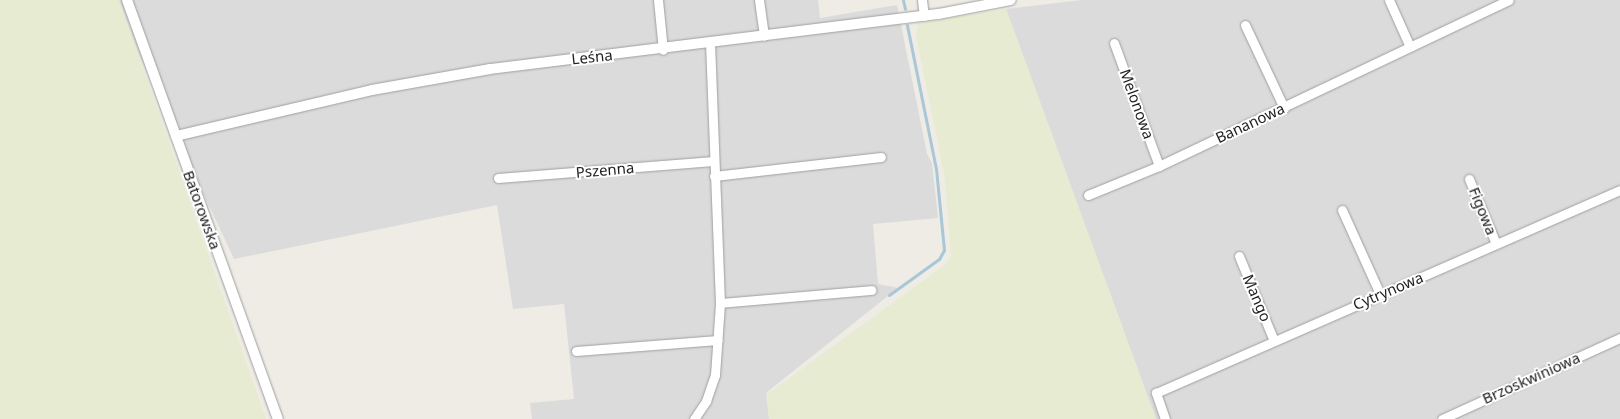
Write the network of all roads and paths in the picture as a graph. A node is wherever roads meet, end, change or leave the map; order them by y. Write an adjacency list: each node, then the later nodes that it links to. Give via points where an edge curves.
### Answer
1 (127, 0): 16 (street, Batorowska)
2 (658, 0): 14 (street)
3 (759, 0): 10 (street)
4 (922, 0): 8 (street)
5 (1011, 0): 8 (street, Leśna)
6 (1388, 0): 13 (street)
7 (1509, 0): 13 (street, Bananowa)
8 (924, 16): 10 (street, Leśna)
9 (1245, 25): 15 (street)
10 (764, 36): 12 (street, Leśna)
11 (1114, 43): 19 (street, Melonowa)
12 (710, 44): 14 (street, Leśna); 18 (street)
13 (1410, 47): 15 (street, Bananowa)
14 (663, 50): 16 (street, Leśna, via 490,69 363,92)
15 (1284, 108): 19 (street, Bananowa)
16 (176, 136): 35 (street, Batorowska)
17 (881, 157): 20 (street)
18 (713, 161): 20 (street); 21 (street, Pszenna)
19 (1159, 166): 24 (street, Bananowa)
20 (714, 176): 30 (street)
21 (498, 178)
22 (1469, 179): 26 (street, Figowa)
23 (1620, 190): 26 (street, Cytrynowa)
24 (1088, 195)
25 (1342, 210): 29 (street)
26 (1496, 244): 29 (street, Cytrynowa)
27 (1239, 256): 33 (street, Mango)
28 (871, 290): 30 (street)
29 (1380, 294): 33 (street, Cytrynowa)
30 (720, 303): 32 (street)
31 (1620, 338): 38 (street, Brzoskwiniowa)
32 (718, 340): 34 (street); 36 (street, via 715,375 706,401)
33 (1274, 341): 37 (street, Cytrynowa, via 1156,393)
34 (576, 351)
35 (278, 419)
36 (694, 419)
37 (1165, 419)
38 (1442, 419)

